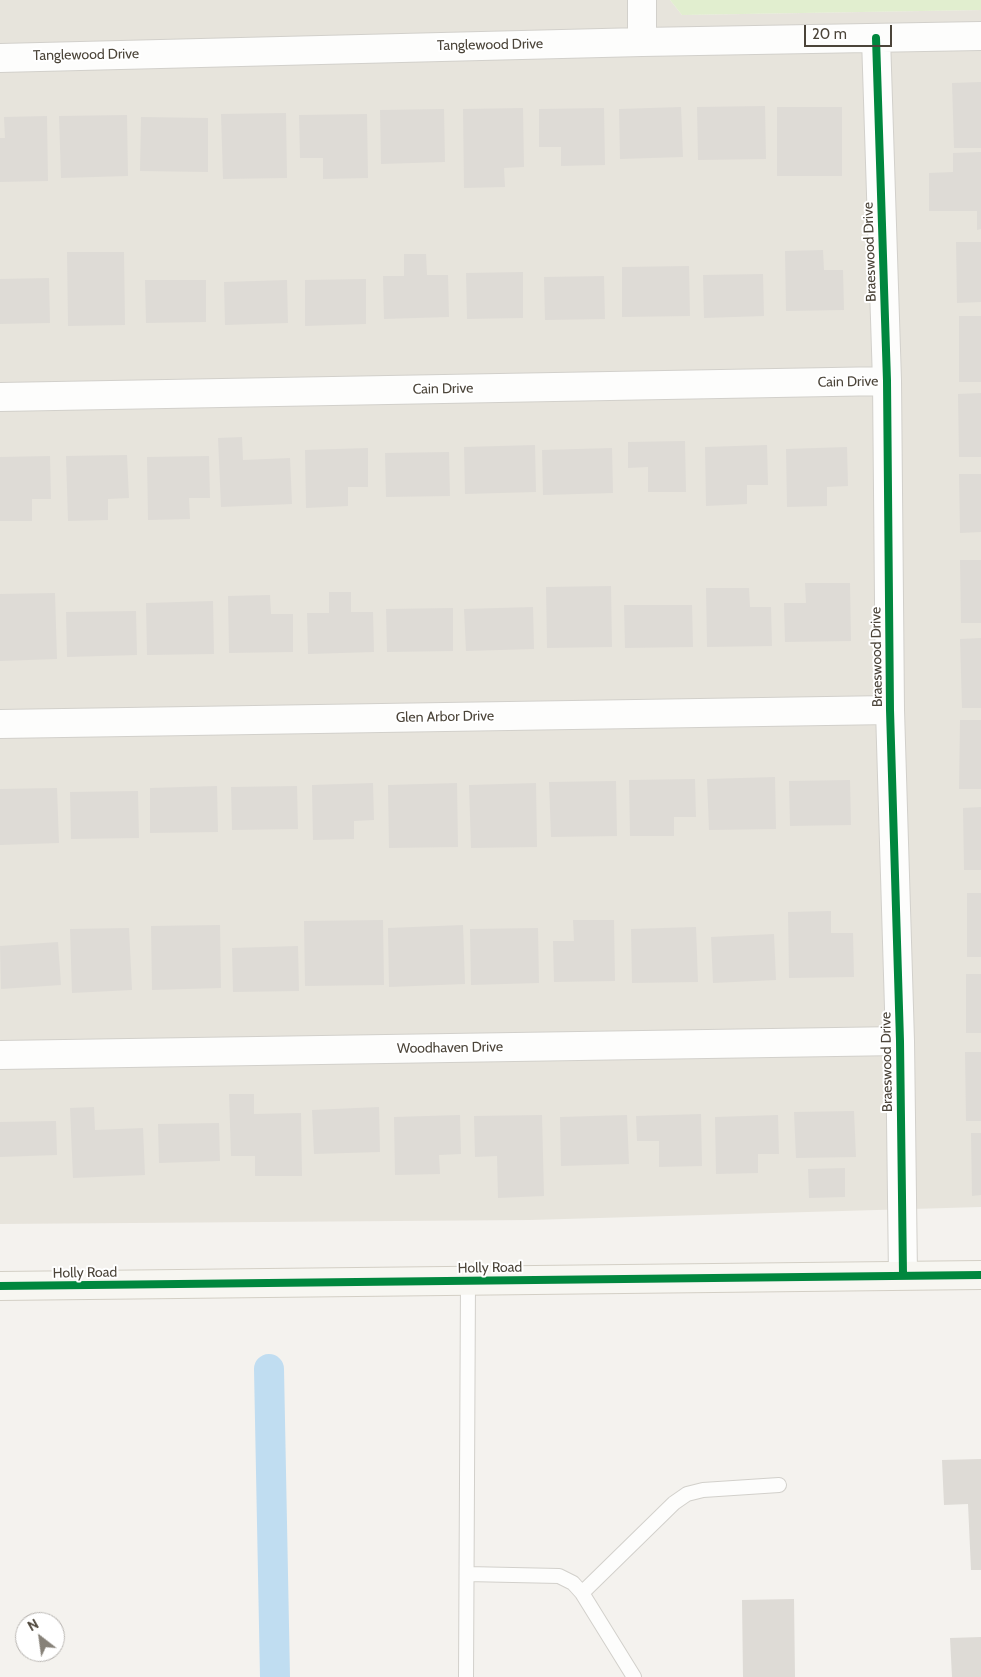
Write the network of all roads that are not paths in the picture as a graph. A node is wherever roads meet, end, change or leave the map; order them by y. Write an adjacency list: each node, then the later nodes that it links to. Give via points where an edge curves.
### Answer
1 (642, 0): 4 (street)
2 (981, 36): 3 (street, Tanglewood Drive)
3 (876, 38): 4 (street, Tanglewood Drive); 6 (street, Braeswood Drive)
4 (642, 42): 5 (street, Tanglewood Drive)
5 (0, 58)
6 (887, 381): 7 (street, Cain Drive); 8 (street, Braeswood Drive)
7 (0, 397)
8 (890, 710): 9 (street, Glen Arbor Drive); 10 (street, Braeswood Drive)
9 (0, 724)
10 (900, 1041): 11 (street, Woodhaven Drive); 13 (street, Braeswood Drive)
11 (0, 1055)
12 (981, 1274): 13 (main road, Holly Road)
13 (903, 1276): 14 (main road, Holly Road)
14 (468, 1281): 15 (main road, Holly Road); 17 (lane)
15 (0, 1286)
16 (779, 1485): 18 (lane, via 687,1494)
17 (467, 1574): 18 (lane, via 559,1576); 19 (lane)
18 (582, 1593): 20 (lane)
19 (466, 1677)
20 (634, 1677)

